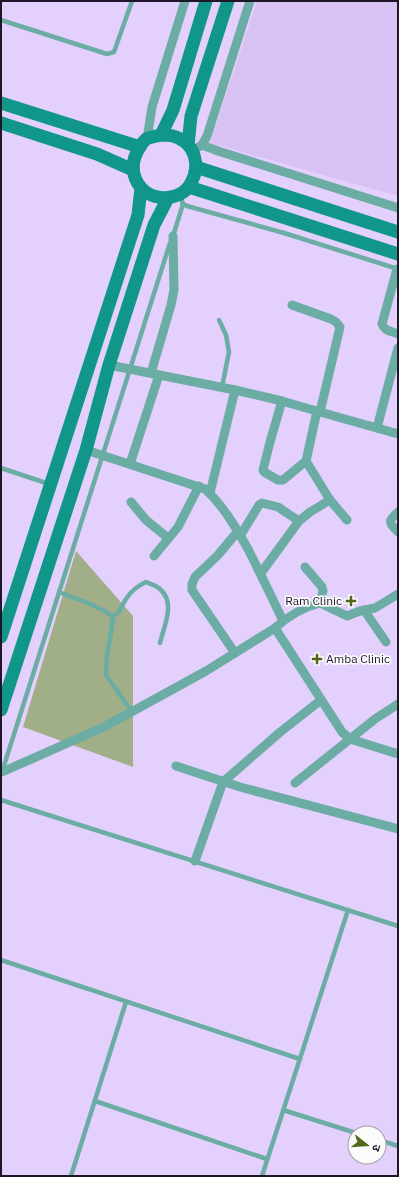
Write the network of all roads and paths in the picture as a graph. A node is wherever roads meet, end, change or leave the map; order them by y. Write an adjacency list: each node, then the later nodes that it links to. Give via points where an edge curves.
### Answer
1 (132, 1): 6 (lane, via 114,52 107,54)
2 (186, 1): 10 (street)
3 (206, 1): 9 (street, via 172,110)
4 (228, 1): 11 (street, via 191,116)
5 (250, 1): 11 (street, via 207,136)
6 (1, 20)
7 (1, 103): 10 (street)
8 (1, 123): 13 (street, via 97,154)
9 (161, 135): 10 (street); 11 (street, via 173,136)
10 (143, 143): 13 (street, via 134,158)
11 (194, 147): 12 (street); 16 (street, via 218,151)
12 (196, 167): 15 (street, via 195,176); 17 (street)
13 (133, 170): 14 (street)
14 (141, 188): 15 (street, via 156,198); 39 (street, via 138,215)
15 (180, 196): 18 (lane); 19 (street); 20 (lane, via 187,206); 25 (street, via 154,225)
16 (398, 208)
17 (398, 232)
18 (173, 236): 26 (lane); 27 (street, via 174,290)
19 (398, 254)
20 (398, 269): 23 (street, via 382,324 388,331)
21 (292, 305): 31 (street, via 336,322 340,327)
22 (219, 320): 28 (lane, via 226,335 228,352)
23 (398, 334)
24 (398, 348): 32 (street)
25 (110, 365): 26 (street); 34 (street)
26 (130, 369): 27 (street); 35 (lane)
27 (155, 374): 28 (street); 37 (street)
28 (222, 387): 29 (street)
29 (235, 390): 30 (street); 41 (street)
30 (282, 401): 31 (street); 36 (street, via 263,470 278,480 283,480)
31 (318, 412): 32 (street); 36 (street)
32 (377, 428): 33 (street)
33 (398, 434)
34 (86, 450): 35 (street); 45 (street)
35 (103, 455): 37 (street); 55 (lane)
36 (306, 461): 43 (street)
37 (130, 464): 40 (street)
38 (1, 468): 39 (lane)
39 (51, 484): 42 (street)
40 (199, 486): 41 (street); 51 (street, via 178,527)
41 (210, 494): 50 (street)
42 (46, 498): 45 (street); 62 (street)
43 (330, 500): 47 (street); 48 (street)
44 (131, 502): 51 (street, via 146,520)
45 (68, 504): 68 (street)
46 (398, 512): 49 (street, via 390,519 390,524)
47 (347, 520)
48 (299, 521): 50 (street, via 278,507 260,503); 54 (street)
49 (398, 532)
50 (239, 533): 54 (street); 65 (street, via 195,577 192,584 192,590)
51 (168, 538): 52 (street)
52 (154, 556)
53 (305, 567): 57 (street, via 322,587)
54 (260, 573): 60 (street)
55 (59, 592): 59 (lane, via 95,606); 73 (lane)
56 (398, 594): 58 (street, via 375,608)
57 (320, 603): 58 (street, via 345,616); 60 (street)
58 (364, 610): 63 (street)
59 (112, 617): 64 (lane, via 118,613 136,587 146,582 160,589 167,599 168,609); 69 (lane, via 106,675)
60 (283, 621): 61 (street)
61 (275, 628): 65 (street); 66 (street)
62 (1, 637)
63 (386, 642)
64 (160, 643)
65 (235, 653): 69 (street)
66 (321, 700): 70 (street, via 338,728); 74 (street)
67 (398, 704): 70 (street)
68 (1, 710)
69 (132, 712): 73 (street)
70 (350, 739): 71 (street); 75 (street)
71 (398, 754)
72 (176, 766): 74 (street)
73 (2, 774)
74 (223, 782): 77 (street); 78 (street)
75 (295, 782)
76 (1, 800): 78 (lane)
77 (398, 829)
78 (194, 861): 79 (lane)
79 (348, 910): 80 (lane); 83 (lane)
80 (398, 926)
81 (1, 960): 82 (lane)
82 (126, 1002): 83 (lane); 84 (lane)
83 (300, 1058): 85 (lane)
84 (95, 1101): 89 (lane); 90 (lane)
85 (283, 1110): 86 (lane); 89 (lane)
86 (347, 1130)
87 (387, 1143): 88 (lane)
88 (398, 1146)
89 (267, 1159): 91 (lane)
90 (71, 1176)
91 (262, 1176)

